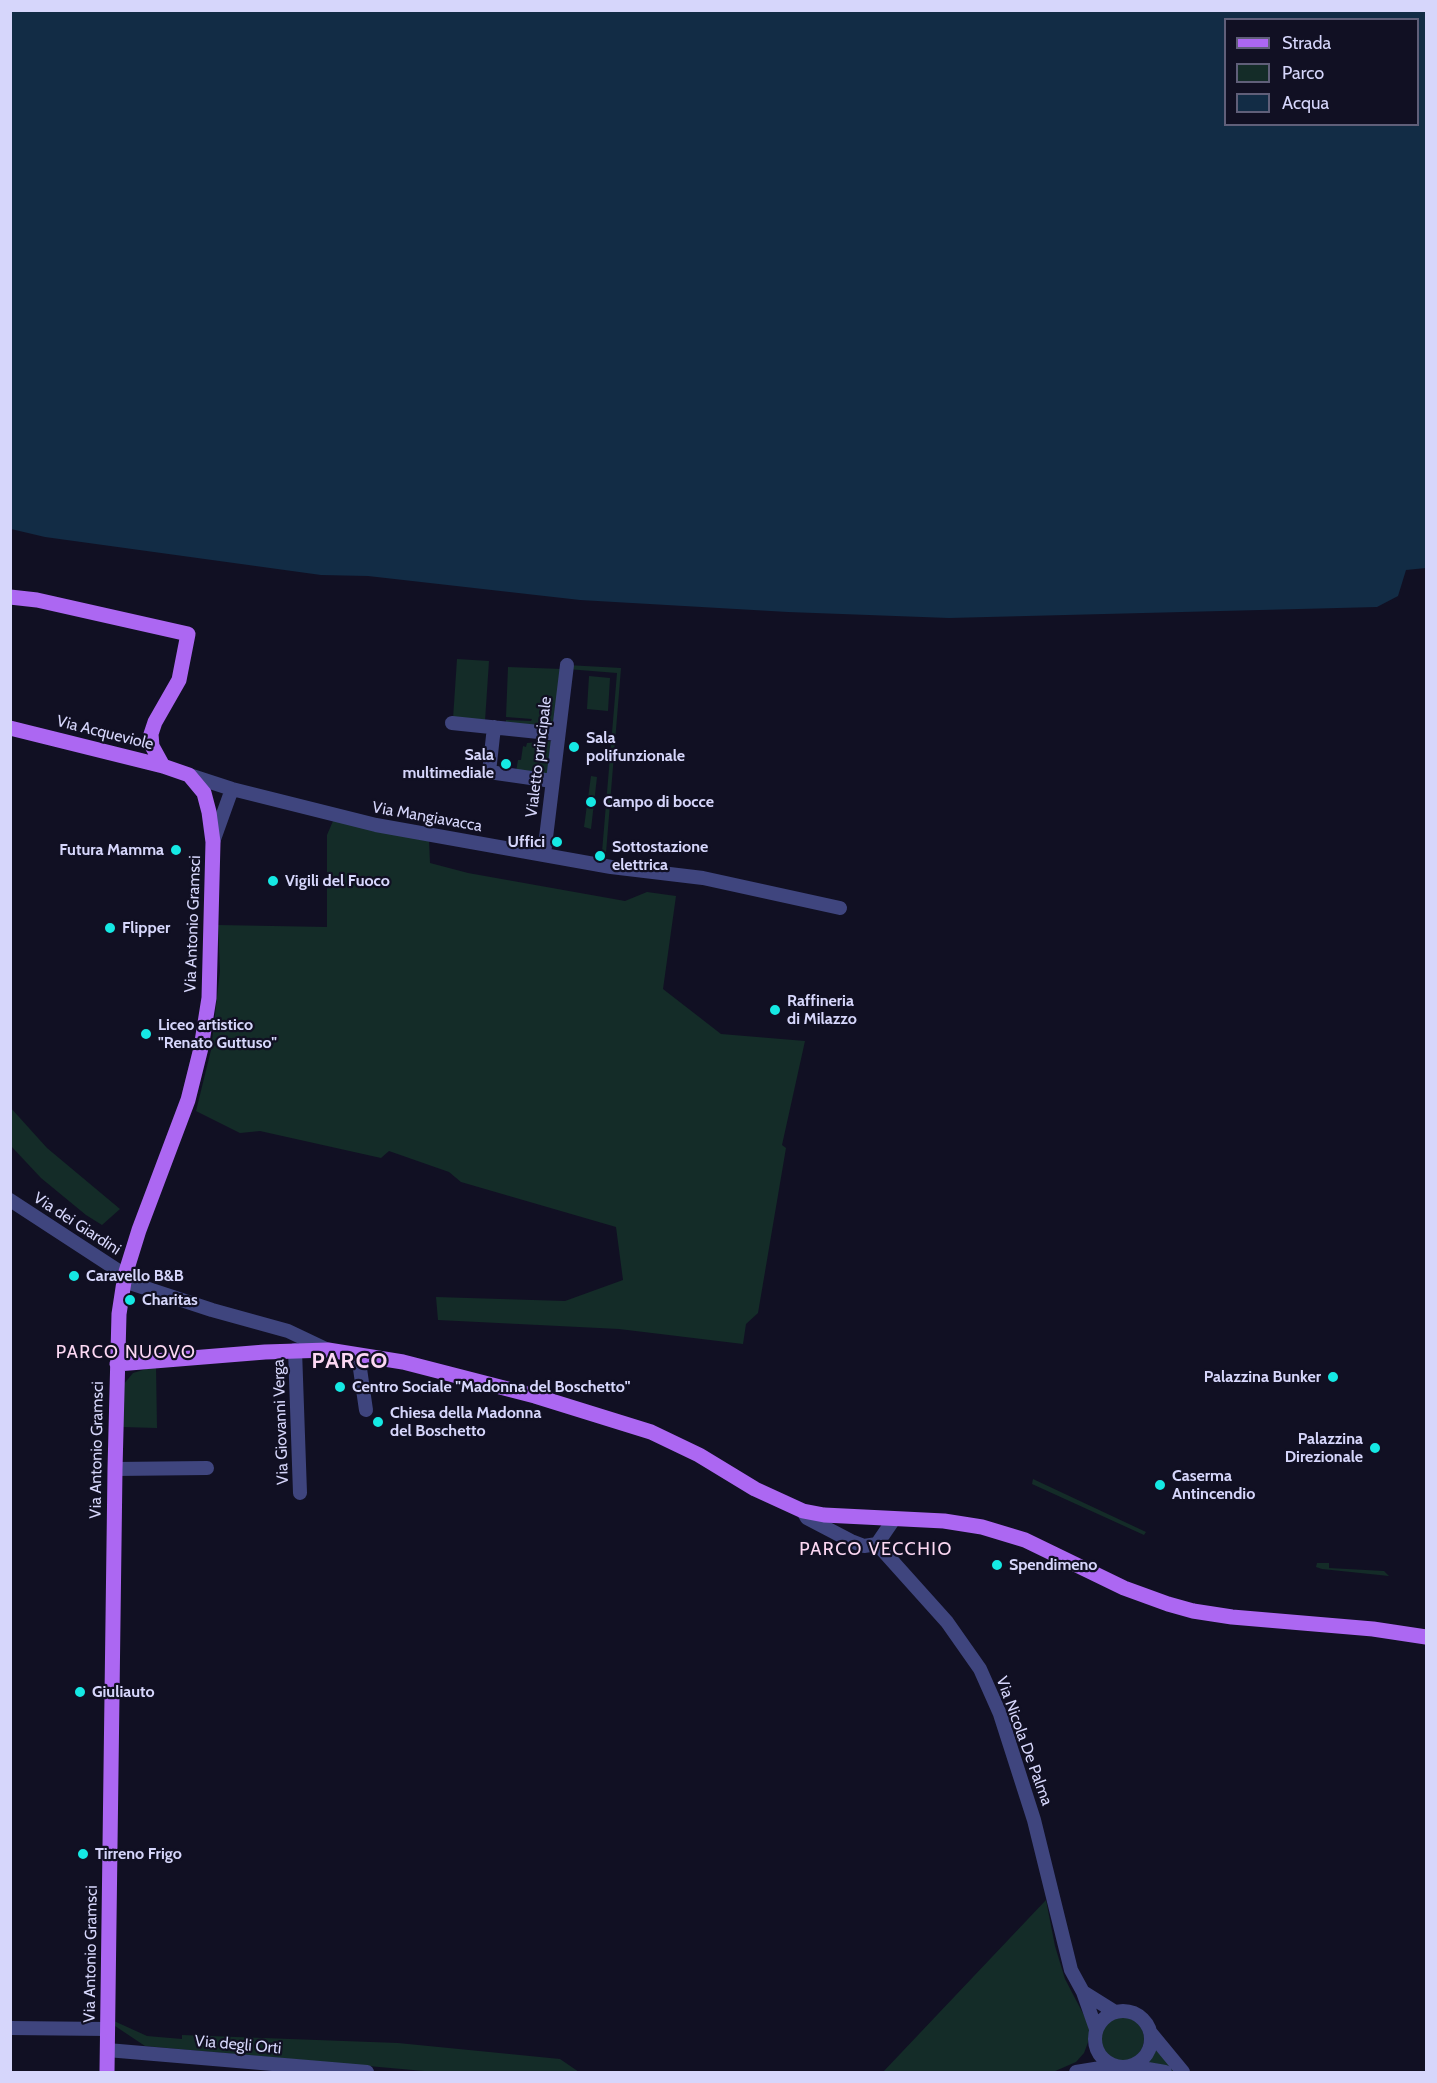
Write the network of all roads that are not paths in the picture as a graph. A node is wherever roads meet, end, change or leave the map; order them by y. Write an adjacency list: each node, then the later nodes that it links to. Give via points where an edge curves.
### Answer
1 (10, 597): 7 (main road, via 188,634 179,680 151,734 152,746)
2 (567, 665): 6 (street, Vialetto principale)
3 (452, 723): 4 (street)
4 (494, 727): 6 (street); 9 (street, via 489,772)
5 (10, 728): 7 (main road, Via Acqueviole)
6 (558, 734): 9 (street, Vialetto principale)
7 (163, 766): 8 (main road, Via Acqueviole)
8 (189, 775): 10 (street, Via Mangiavacca); 11 (main road, Via Antonio Gramsci, via 204,793)
9 (552, 781): 12 (street, Vialetto principale)
10 (232, 789): 11 (street, Via Antonio Gramsci); 12 (street, Via Mangiavacca, via 376,825)
11 (213, 842): 15 (main road, Via Antonio Gramsci, via 209,998 201,1048 189,1100 139,1230)
12 (544, 854): 13 (street, Via Mangiavacca, via 649,873 703,878)
13 (840, 908)
14 (10, 1200): 15 (street, Via dei Giardini)
15 (129, 1281): 17 (street, Via dei Giardini, via 288,1331); 19 (main road, Via Antonio Gramsci, via 119,1314)
16 (295, 1350): 17 (main road); 19 (main road); 23 (street, Via Giovanni Verga)
17 (328, 1350): 18 (main road)
18 (358, 1355): 20 (street); 24 (main road, via 449,1373 634,1426 674,1442 754,1489)
19 (117, 1364): 22 (main road, Via Antonio Gramsci)
20 (366, 1410)
21 (207, 1468): 22 (street)
22 (115, 1469): 33 (main road, Via Antonio Gramsci)
23 (300, 1493)
24 (803, 1511): 25 (main road); 26 (street, via 807,1518 851,1541 864,1546)
25 (894, 1519): 26 (street); 27 (main road, via 944,1521 1006,1534 1124,1588 1193,1611)
26 (877, 1544): 30 (street, Via Nicola De Palma, via 947,1622 980,1670 1000,1714 1031,1809 1071,1970)
27 (1290, 1620): 28 (main road, via 1354,1620); 29 (main road)
28 (1426, 1628)
29 (1426, 1637)
30 (1083, 1992): 31 (street); 34 (street, Via Nicola De Palma)
31 (1115, 2012): 34 (street); 35 (street, via 1132,2013)
32 (10, 2028): 33 (street)
33 (108, 2029): 37 (main road, Via Antonio Gramsci)
34 (1096, 2030): 36 (street)
35 (1150, 2031): 39 (street, via 1145,2057); 44 (street)
36 (1095, 2047): 38 (street, via 1105,2062); 40 (street)
37 (107, 2050): 41 (main road, Via Antonio Gramsci); 42 (street, Via degli Orti)
38 (1113, 2066): 39 (street); 40 (street)
39 (1130, 2067): 43 (street)
40 (1077, 2072)
41 (107, 2073)
42 (367, 2073)
43 (1165, 2073)
44 (1183, 2073)

